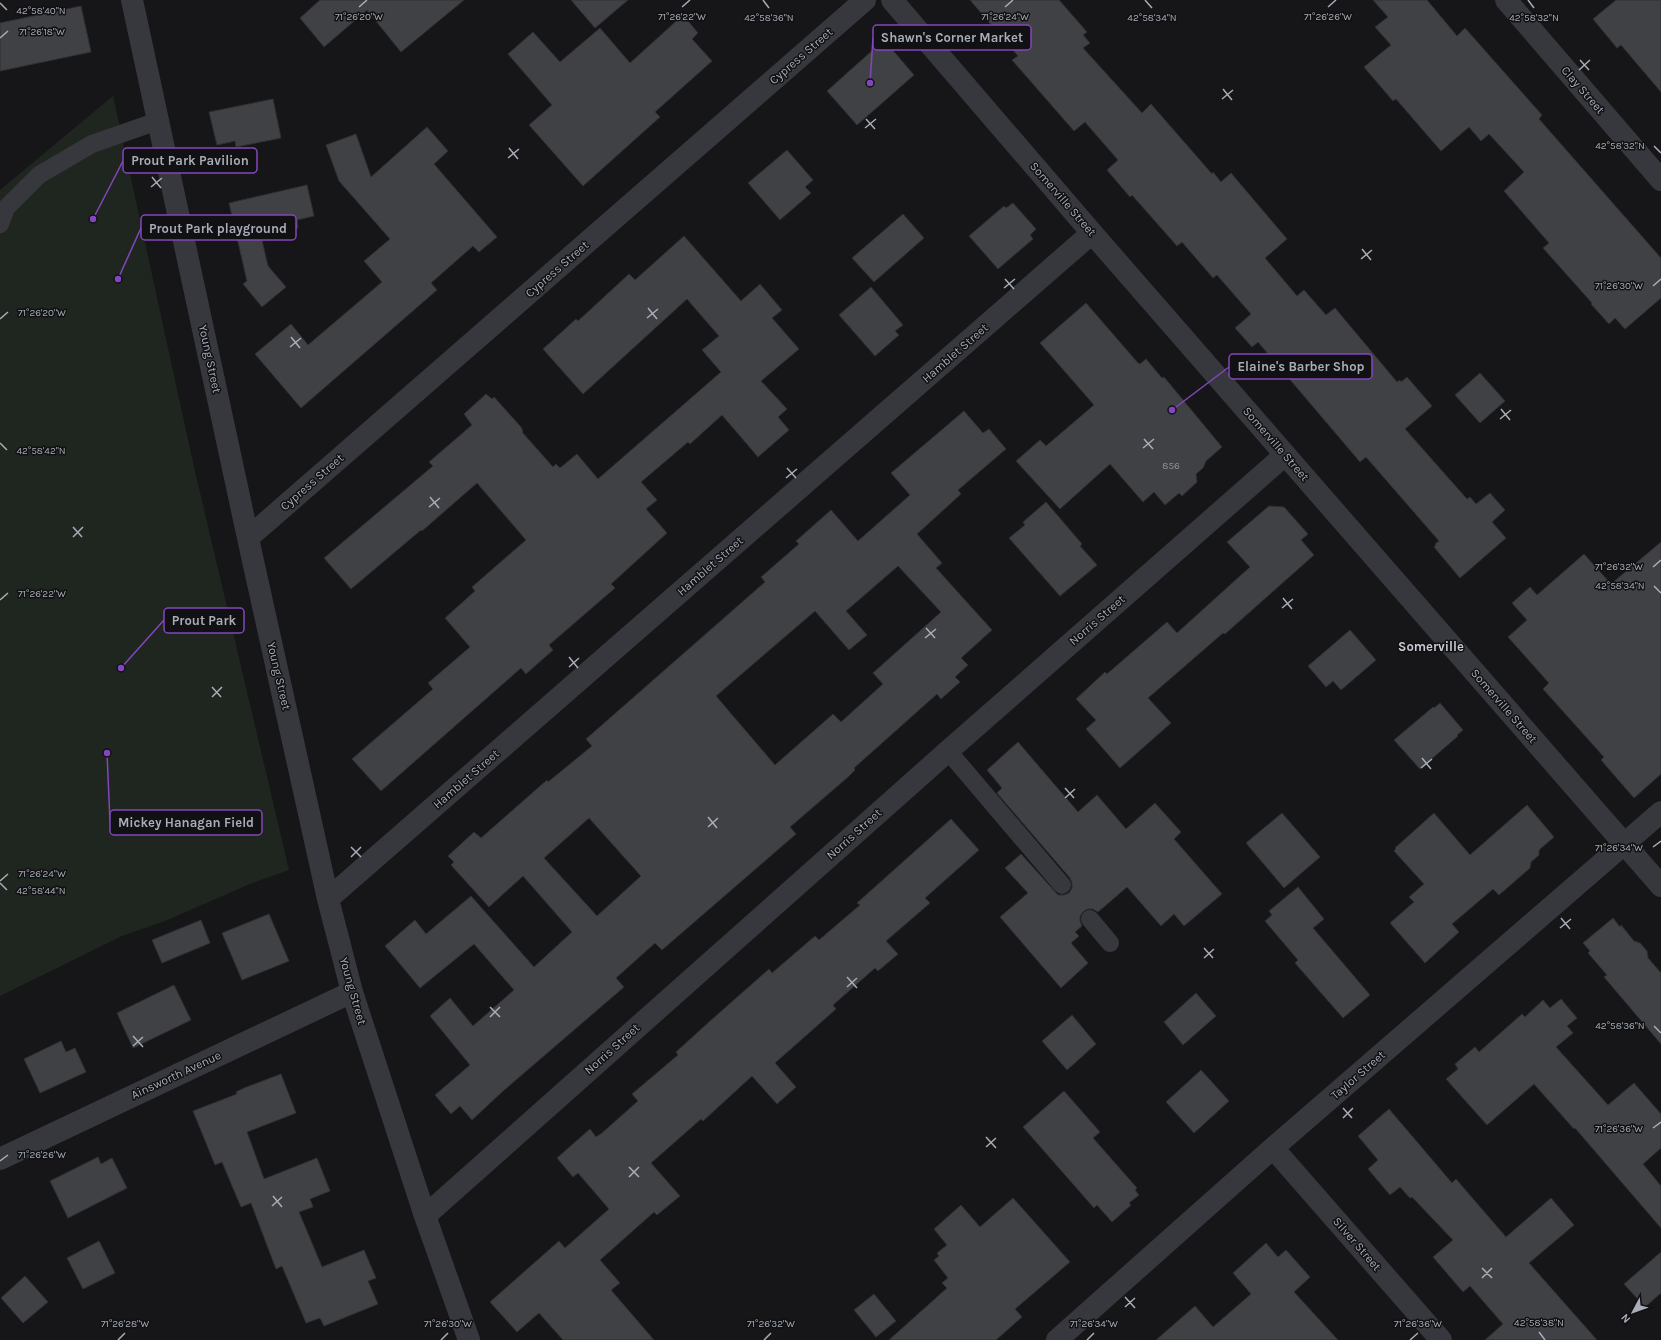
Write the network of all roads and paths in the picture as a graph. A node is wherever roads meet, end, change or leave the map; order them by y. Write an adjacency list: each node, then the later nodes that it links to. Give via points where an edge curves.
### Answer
1 (132, 0): 5 (street, Young Street)
2 (865, 0): 10 (street, Cypress Street)
3 (892, 0): 8 (street, Somerville Street)
4 (1506, 0): 6 (street, Clay Street)
5 (158, 121): 7 (lane, via 92,144 39,175 6,208); 10 (street, Young Street)
6 (1661, 180)
7 (0, 224)
8 (1092, 233): 9 (street, Somerville Street); 16 (street, Hamblet Street)
9 (1285, 455): 11 (street, Norris Street); 13 (street, Somerville Street)
10 (248, 538): 16 (street, Young Street)
11 (948, 751): 14 (lane); 22 (street, Norris Street)
12 (1661, 812): 13 (street, Taylor Street)
13 (1624, 844): 15 (street, Somerville Street); 20 (street, Taylor Street)
14 (1062, 885)
15 (1661, 886)
16 (328, 899): 19 (street, Young Street)
17 (1090, 919): 18 (lane)
18 (1110, 943)
19 (352, 992): 21 (street, Ainsworth Avenue); 22 (street, Young Street)
20 (1273, 1148): 24 (street, Taylor Street); 25 (street, Silver Street)
21 (0, 1159)
22 (425, 1216): 23 (street, Young Street)
23 (469, 1340)
24 (1057, 1340)
25 (1442, 1340)

